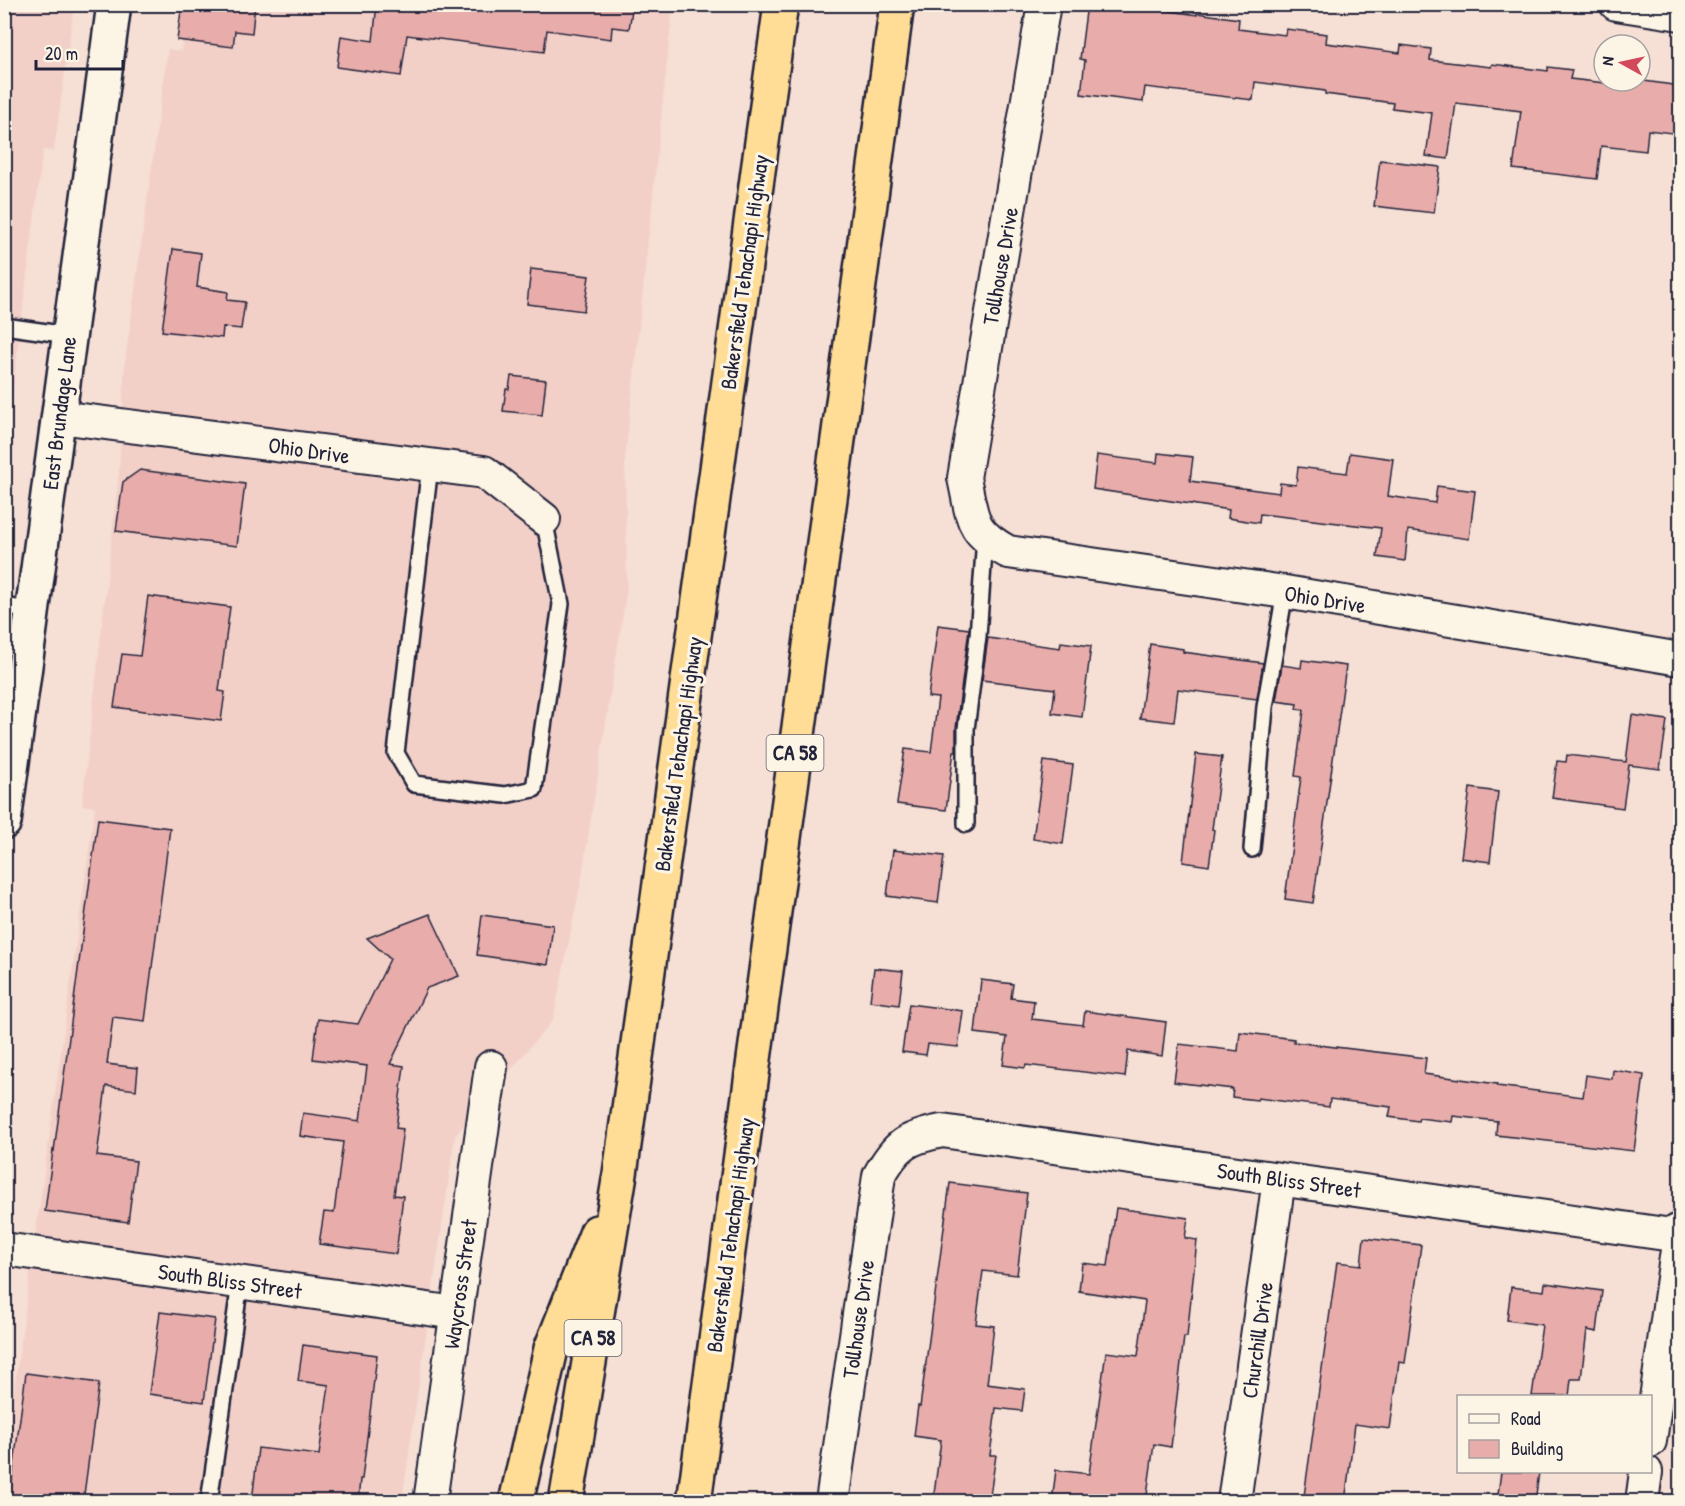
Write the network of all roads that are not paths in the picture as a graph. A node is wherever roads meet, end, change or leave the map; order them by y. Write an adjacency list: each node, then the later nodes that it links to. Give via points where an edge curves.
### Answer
1 (114, 4): 8 (main road, East Brundage Lane)
2 (781, 4): 22 (highway, Bakersfield Tehachapi Highway / CA 58)
3 (897, 4): 25 (highway, Bakersfield Tehachapi Highway / CA 58)
4 (1044, 4): 12 (street, Tollhouse Drive, via 964,478)
5 (1616, 4): 6 (street)
6 (1680, 14)
7 (4, 326): 8 (lane)
8 (68, 334): 9 (main road, East Brundage Lane)
9 (59, 417): 10 (street, Ohio Drive); 14 (main road, East Brundage Lane)
10 (430, 466): 11 (street, Ohio Drive, via 484,472); 11 (lane, via 396,753 414,784 505,795 534,789 561,604)
11 (544, 519)
12 (980, 532): 13 (street, Ohio Drive, via 1008,552); 18 (lane, via 978,636 966,729)
13 (1285, 592): 15 (street, Ohio Drive); 19 (lane, via 1265,707)
14 (19, 608): 16 (main road, East Brundage Lane)
15 (1680, 658)
16 (7, 787): 17 (main road, East Brundage Lane)
17 (4, 822)
18 (966, 824)
19 (1252, 849)
20 (491, 1067): 28 (street, Waycross Street)
21 (902, 1145): 23 (street, South Bliss Street, via 919,1135 942,1131); 37 (street, Tollhouse Drive, via 890,1156 879,1176)
22 (620, 1174): 33 (highway, via 551,1348); 34 (highway, Bakersfield Tehachapi Highway / CA 58)
23 (1279, 1179): 24 (street, South Bliss Street); 38 (street, Churchill Drive)
24 (1680, 1232): 29 (street)
25 (728, 1245): 35 (highway, Bakersfield Tehachapi Highway / CA 58); 36 (highway)
26 (4, 1249): 27 (street, South Bliss Street)
27 (240, 1283): 28 (street, South Bliss Street); 31 (lane)
28 (456, 1313): 32 (street, Waycross Street)
29 (1652, 1428)
30 (1646, 1473): 39 (street)
31 (209, 1502)
32 (430, 1502)
33 (516, 1502)
34 (567, 1502)
35 (694, 1502)
36 (711, 1502)
37 (832, 1502)
38 (1234, 1502)
39 (1642, 1502)

